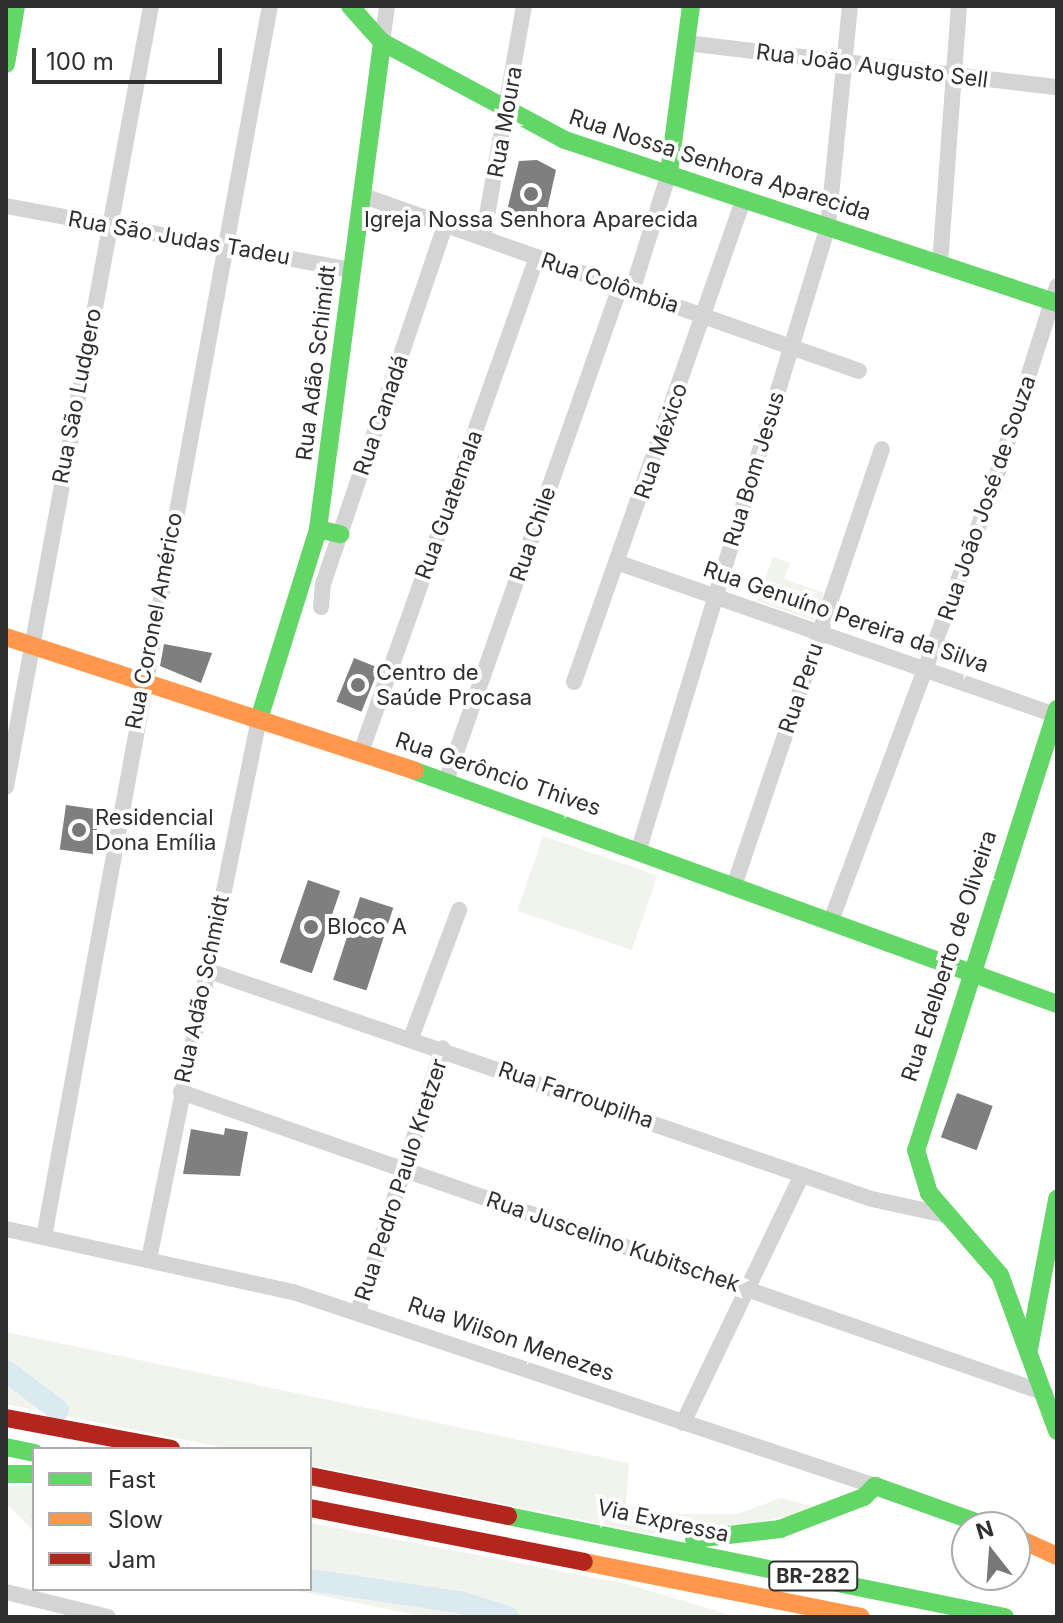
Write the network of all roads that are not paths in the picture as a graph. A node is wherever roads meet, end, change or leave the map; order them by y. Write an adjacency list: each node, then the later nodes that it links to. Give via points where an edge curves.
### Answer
1 (16, 6): 13 (main road)
2 (151, 6): 21 (street, Rua São Ludgero)
3 (270, 6): 25 (street, Rua Coronel Américo)
4 (350, 6): 10 (main road, Rua Nossa Senhora Aparecida)
5 (387, 6): 10 (street, Rua Adão Schimidt)
6 (524, 6): 16 (street, Rua Moura)
7 (691, 6): 11 (main road)
8 (850, 6): 12 (street, Rua Bom Jesus)
9 (959, 6): 14 (street)
10 (382, 42): 16 (main road, Rua Nossa Senhora Aparecida); 18 (main road, Rua Adão Schimidt)
11 (686, 43): 12 (street, Rua João Augusto Sell); 17 (main road)
12 (844, 62): 14 (street, Rua João Augusto Sell); 23 (street, Rua Bom Jesus)
13 (6, 64)
14 (954, 77): 15 (street, Rua João Augusto Sell); 27 (street)
15 (1057, 87)
16 (508, 111): 17 (main road, Rua Nossa Senhora Aparecida, via 584,147); 24 (street, Rua Moura)
17 (669, 173): 19 (main road, Rua Nossa Senhora Aparecida); 29 (street, Rua Chile)
18 (361, 195): 22 (street, Rua Colômbia); 28 (main road, Rua Adão Schimidt)
19 (744, 198): 23 (main road, Rua Nossa Senhora Aparecida); 31 (street, Rua México)
20 (6, 206): 21 (street, Rua São Judas Tadeu)
21 (110, 225): 25 (street, Rua São Judas Tadeu); 42 (street, Rua São Ludgero)
22 (445, 225): 24 (street, Rua Colômbia); 36 (street, Rua Canadá)
23 (828, 226): 27 (main road, Rua Nossa Senhora Aparecida); 32 (street, Rua Bom Jesus)
24 (483, 238): 26 (street, Rua Colômbia)
25 (225, 246): 28 (street, Rua São Judas Tadeu); 44 (street, Rua Coronel Américo)
26 (537, 257): 29 (street, Rua Colômbia); 48 (street, Rua Guatemala)
27 (940, 264): 30 (main road, Rua Nossa Senhora Aparecida)
28 (352, 270): 35 (main road, Rua Adão Schimidt)
29 (626, 289): 31 (street, Rua Colômbia); 49 (street, Rua Chile)
30 (1057, 297): 43 (street, Rua João José de Souza)
31 (704, 316): 32 (street, Rua Colômbia); 37 (street, Rua México)
32 (791, 347): 33 (street, Rua Colômbia); 38 (street, Rua Bom Jesus)
33 (859, 371)
34 (882, 449): 40 (street, Rua Peru)
35 (318, 529): 36 (main road); 47 (main road, Rua Adão Schimidt)
36 (340, 534): 39 (street, Rua Canadá)
37 (619, 563): 38 (street, Rua Genuíno Pereira da Silva); 45 (street, Rua México)
38 (715, 597): 40 (street, Rua Genuíno Pereira da Silva); 51 (street, Rua Bom Jesus)
39 (321, 607)
40 (820, 633): 43 (street, Rua Genuíno Pereira da Silva); 52 (street, Rua Peru)
41 (6, 637): 42 (main road, Rua Gerôncio Thives)
42 (30, 645): 44 (main road, Rua Gerôncio Thives); 50 (street, Rua São Ludgero)
43 (926, 670): 46 (street, Rua Genuíno Pereira da Silva); 54 (street, Rua João José de Souza)
44 (143, 681): 47 (main road, Rua Gerôncio Thives); 66 (street, Rua Coronel Américo)
45 (574, 682)
46 (1056, 713): 55 (main road, Rua Edelberto de Oliveira)
47 (259, 719): 48 (main road, Rua Gerôncio Thives); 56 (street, Rua Adão Schmidt)
48 (361, 752): 49 (main road, Rua Gerôncio Thives)
49 (446, 781): 51 (main road, Rua Gerôncio Thives)
50 (6, 787)
51 (639, 849): 52 (main road, Rua Gerôncio Thives)
52 (735, 883): 54 (main road, Rua Gerôncio Thives)
53 (459, 910): 58 (street)
54 (832, 918): 55 (main road, Rua Gerôncio Thives)
55 (969, 968): 57 (main road, Rua Gerôncio Thives); 64 (main road, Rua Edelberto de Oliveira, via 917,1135 922,1179)
56 (206, 970): 58 (street, Rua Farroupilha); 60 (street, Rua Adão Schmidt)
57 (1057, 1004)
58 (411, 1038): 59 (street, Rua Farroupilha)
59 (443, 1048): 61 (street, Rua Pedro Paulo Kretzer); 62 (street, Rua Farroupilha)
60 (181, 1092): 61 (street, Rua Juscelino Kubitschek); 67 (street, Rua Adão Schmidt)
61 (404, 1169): 68 (street, Rua Juscelino Kubitschek); 69 (street, Rua Pedro Paulo Kretzer)
62 (802, 1175): 64 (street, Rua Farroupilha); 68 (street)
63 (1057, 1199): 70 (main road)
64 (946, 1215): 70 (main road, Rua Edelberto de Oliveira, via 1000,1275)
65 (6, 1229): 66 (street, Rua Wilson Menezes)
66 (44, 1237): 67 (street, Rua Wilson Menezes)
67 (149, 1259): 69 (street, Rua Wilson Menezes)
68 (746, 1289): 71 (street, Rua Juscelino Kubitschek); 73 (street)
69 (358, 1312): 73 (street, Rua Wilson Menezes)
70 (1029, 1349): 71 (main road, Rua Edelberto de Oliveira)
71 (1045, 1393): 74 (main road, Rua Edelberto de Oliveira)
72 (6, 1418): 76 (main road)
73 (683, 1423): 81 (street, Rua Wilson Menezes)
74 (1057, 1431)
75 (6, 1447): 77 (main road)
76 (160, 1447)
77 (32, 1453)
78 (6, 1474): 79 (main road)
79 (32, 1474)
80 (312, 1476): 84 (main road, Via Expressa / BR-282)
81 (875, 1486): 83 (main road, Rua Wilson Menezes); 84 (main road, via 804,1522 748,1536)
82 (312, 1508): 87 (main road, BR-282)
83 (951, 1513)
84 (621, 1536): 92 (main road, Via Expressa / BR-282)
85 (1031, 1544): 86 (main road)
86 (1055, 1555)
87 (654, 1576): 90 (main road); 91 (main road, BR-282)
88 (6, 1592): 89 (street)
89 (108, 1617)
90 (769, 1617)
91 (861, 1617)
92 (1005, 1617)

